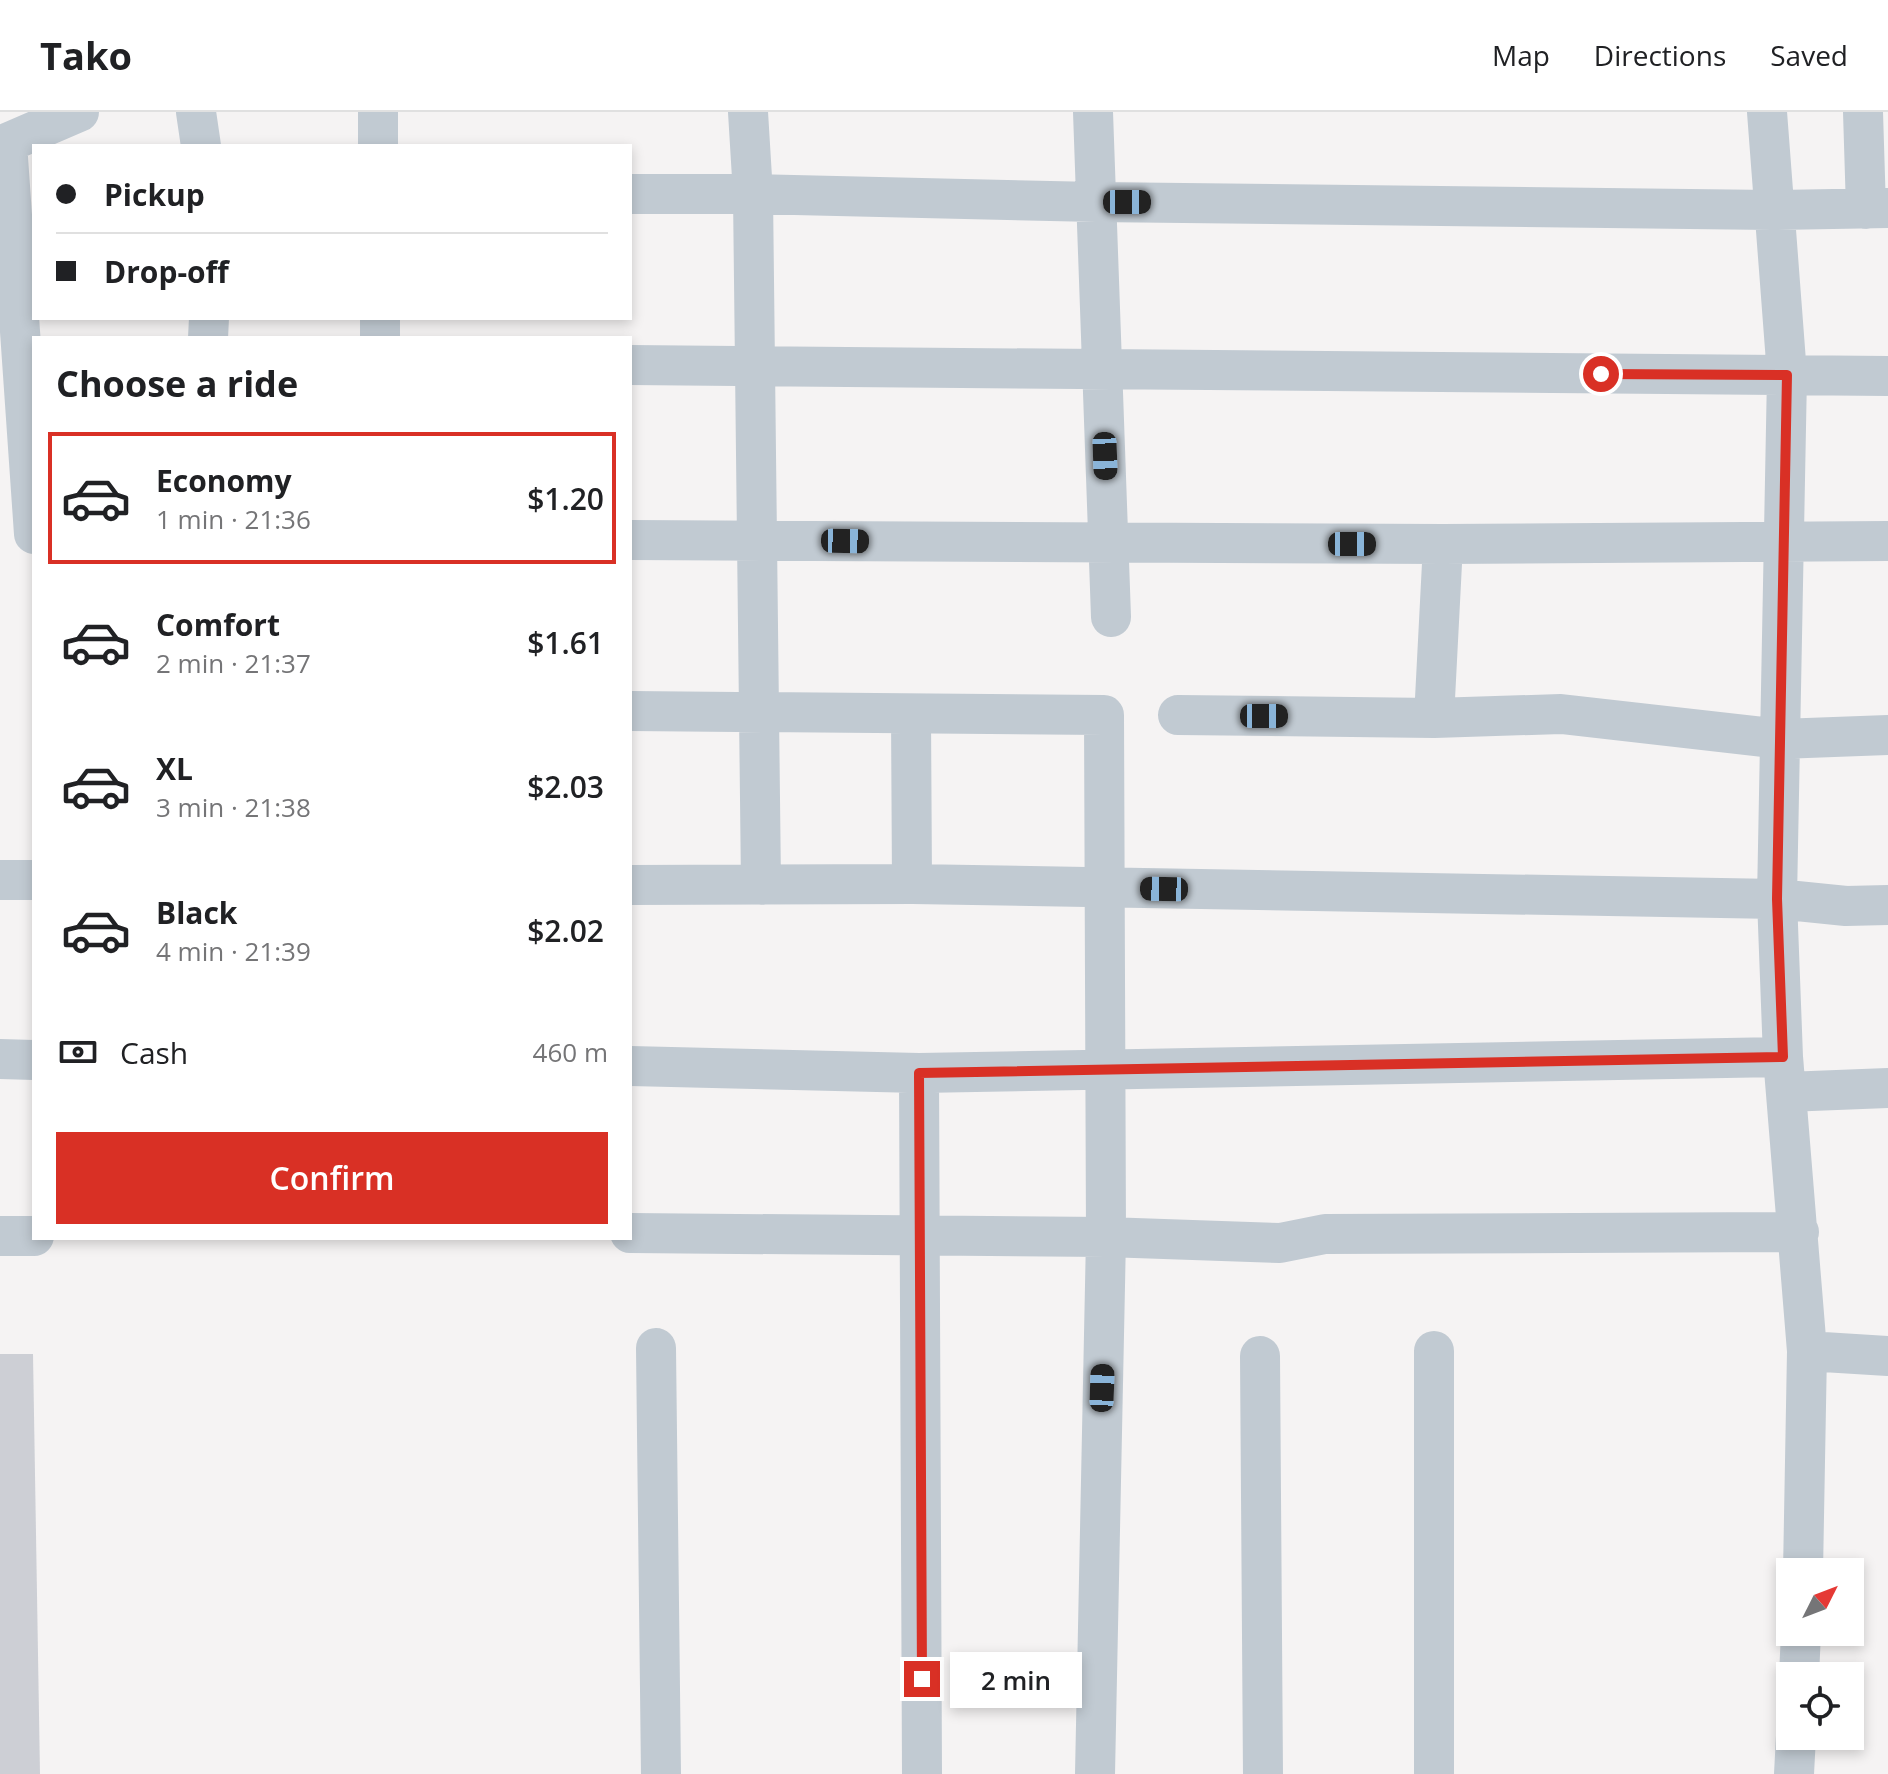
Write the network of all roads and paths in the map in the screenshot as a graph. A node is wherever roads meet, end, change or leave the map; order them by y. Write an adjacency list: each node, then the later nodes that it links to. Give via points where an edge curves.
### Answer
1 (79, 112): 8 (street)
2 (196, 112): 9 (street)
3 (378, 112): 10 (street)
4 (748, 112): 12 (street)
5 (1093, 112): 13 (street)
6 (1767, 112): 15 (street)
7 (1863, 112): 14 (street)
8 (3, 144): 21 (street)
9 (201, 144)
10 (378, 144)
11 (632, 194): 12 (street)
12 (753, 194): 13 (street); 17 (street)
13 (1096, 202): 15 (street); 18 (street)
14 (1877, 208): 15 (street)
15 (1772, 210): 19 (street)
16 (632, 365): 17 (street)
17 (755, 365): 18 (street); 23 (street)
18 (1103, 369): 19 (street); 26 (street)
19 (1787, 375): 20 (street); 24 (street)
20 (1888, 376)
21 (32, 509)
22 (632, 540): 23 (street)
23 (757, 540): 26 (street); 30 (street)
24 (1784, 541): 25 (street); 27 (street); 35 (street)
25 (1888, 541)
26 (1107, 543): 27 (street); 28 (street)
27 (1443, 544): 33 (street)
28 (1111, 617)
29 (632, 711): 30 (street)
30 (759, 711): 31 (street); 40 (street)
31 (911, 715): 38 (street); 41 (street, via 1104,715)
32 (1178, 715): 33 (street)
33 (1434, 718): 35 (street, via 1561,714)
34 (1888, 735): 35 (street)
35 (1780, 739): 42 (street)
36 (0, 880): 37 (street)
37 (32, 880)
38 (912, 884): 40 (street); 41 (street)
39 (632, 885): 40 (street)
40 (761, 885)
41 (1105, 888): 42 (street); 47 (street)
42 (1777, 899): 43 (street); 49 (street)
43 (1888, 905)
44 (0, 1059): 45 (street)
45 (32, 1060)
46 (632, 1066): 48 (street)
47 (1105, 1068): 48 (street); 49 (street); 56 (street)
48 (919, 1073): 53 (street)
49 (1785, 1074): 50 (street); 51 (street)
50 (1888, 1088)
51 (1799, 1232): 56 (street, via 1325,1234 1280,1243); 59 (street)
52 (632, 1233): 53 (street)
53 (920, 1234): 56 (street); 65 (street)
54 (0, 1236): 55 (street)
55 (32, 1236)
56 (1106, 1237): 66 (street)
57 (656, 1348): 64 (street)
58 (1434, 1351): 68 (street)
59 (1807, 1351): 61 (street); 62 (street)
60 (1260, 1356): 67 (street)
61 (1888, 1356)
62 (1803, 1558)
63 (1795, 1750): 69 (street)
64 (661, 1774)
65 (922, 1774)
66 (1095, 1774)
67 (1263, 1774)
68 (1434, 1774)
69 (1794, 1774)

